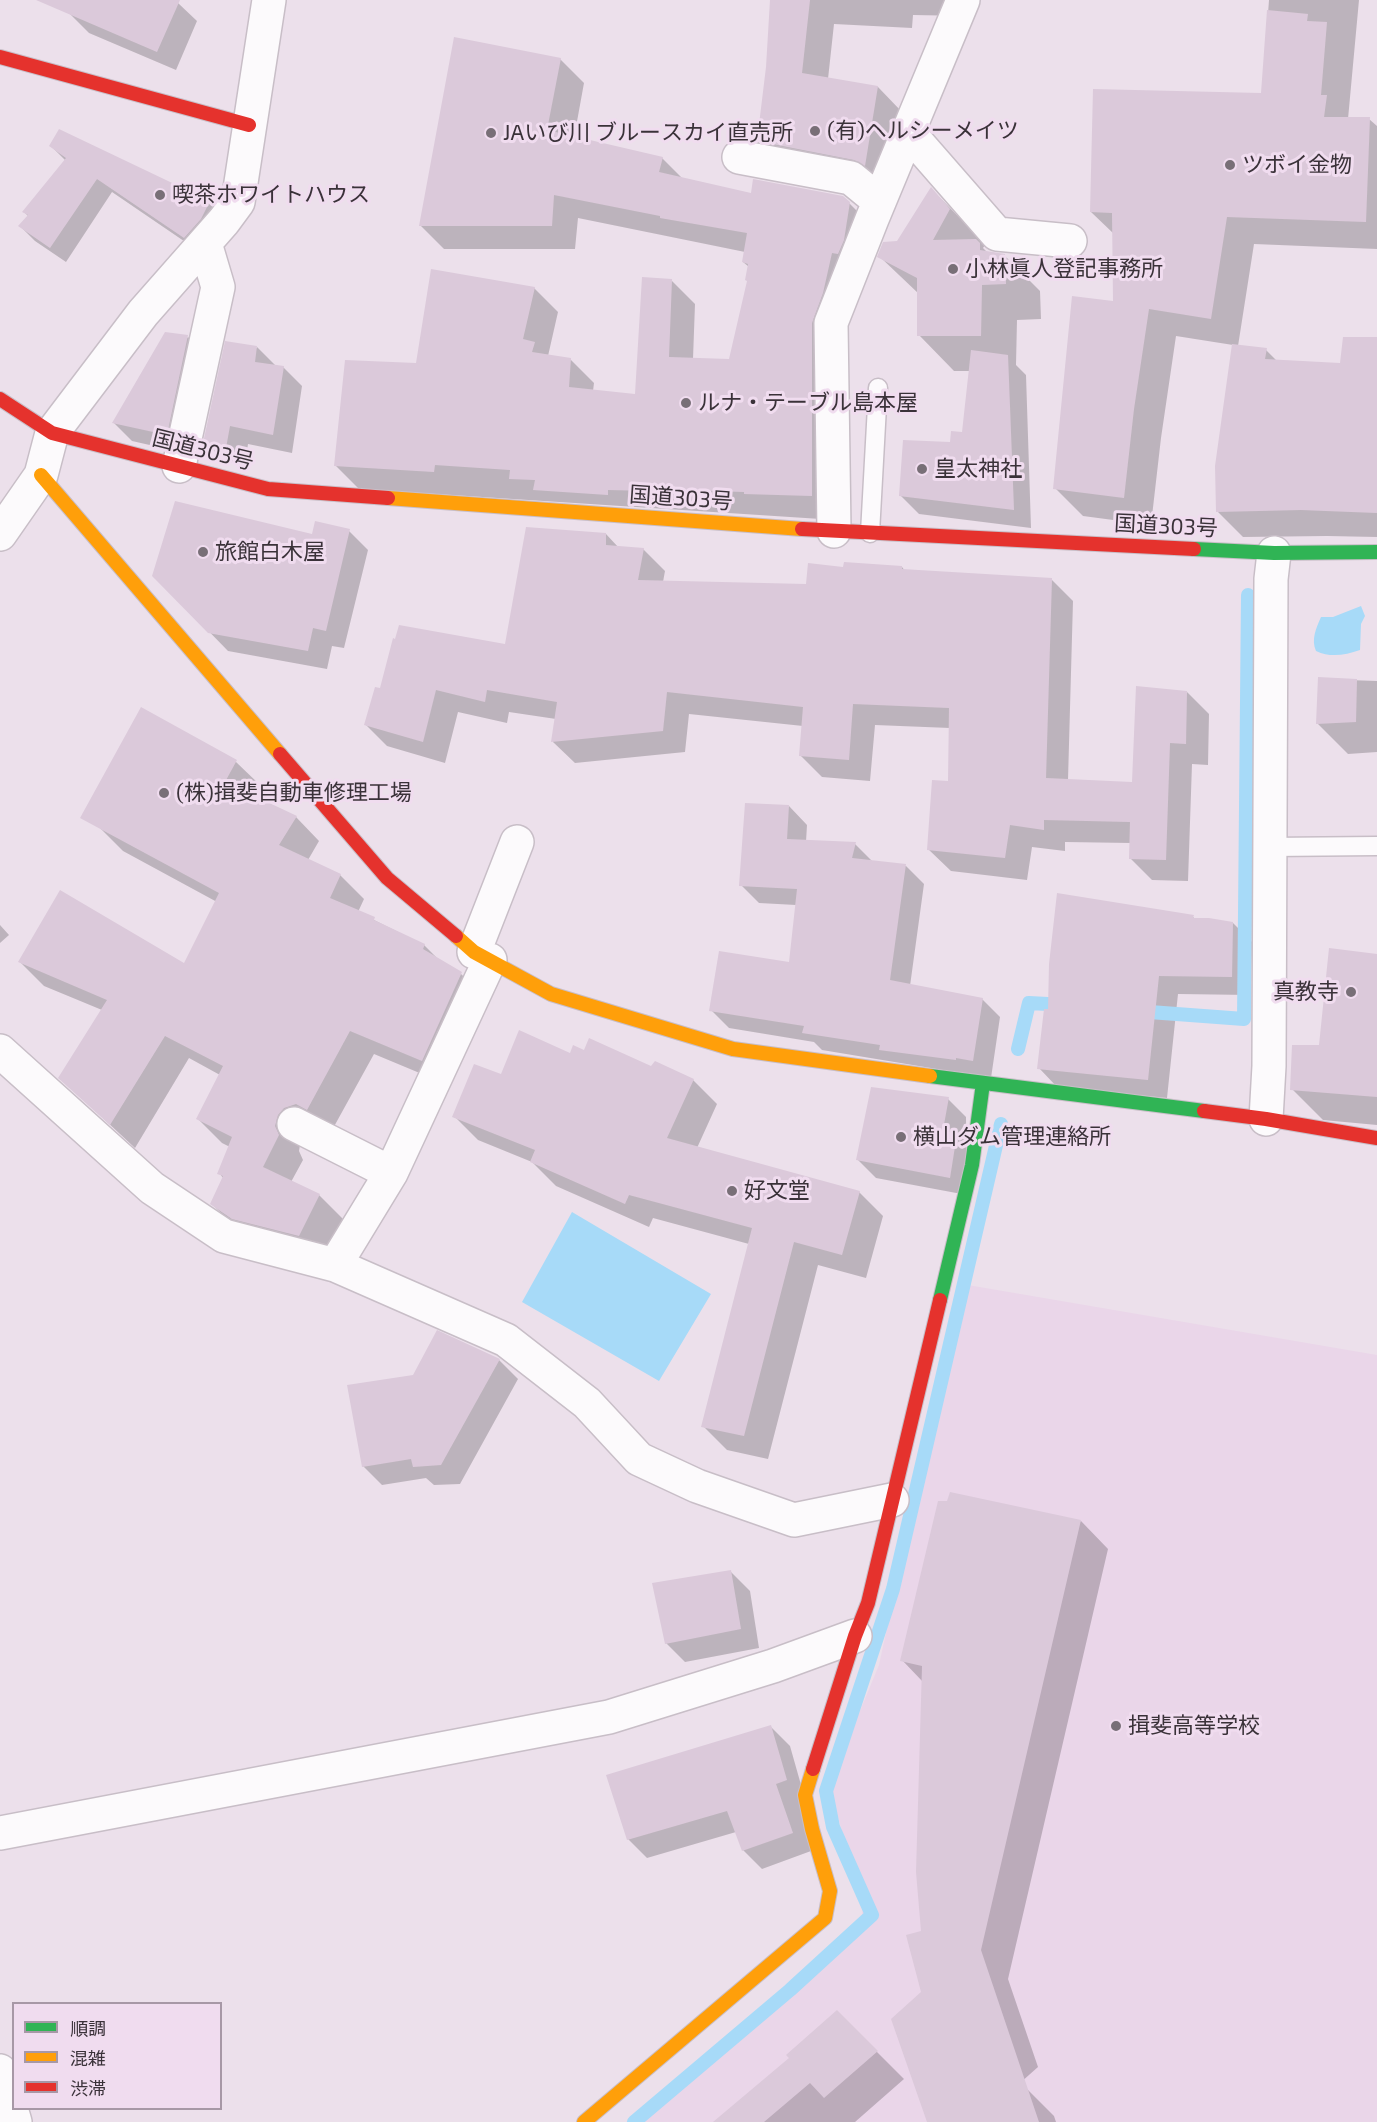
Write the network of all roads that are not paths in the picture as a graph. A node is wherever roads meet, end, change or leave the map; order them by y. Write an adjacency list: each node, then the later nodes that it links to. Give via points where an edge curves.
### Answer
1 (269, 0): 4 (street)
2 (963, 0): 5 (street)
3 (0, 57): 4 (main road)
4 (249, 125): 9 (street, via 238,202)
5 (908, 132): 7 (street); 8 (street, via 996,234)
6 (740, 158): 7 (street, via 851,178)
7 (879, 201): 15 (street, via 831,323)
8 (1070, 241)
9 (205, 243): 12 (street, via 143,313); 13 (street, via 219,287)
10 (878, 388): 16 (lane)
11 (0, 399): 12 (main road, 国道303号)
12 (52, 433): 13 (main road, 国道303号); 14 (street)
13 (179, 466): 15 (main road, 国道303号, via 268,489)
14 (41, 475): 17 (street); 23 (main road, via 387,878)
15 (834, 531): 16 (main road, 国道303号)
16 (870, 532): 19 (main road, 国道303号)
17 (0, 534)
18 (1377, 552): 19 (main road, 国道303号)
19 (1274, 553): 22 (street)
20 (517, 842): 23 (street)
21 (1377, 846): 22 (lane)
22 (1270, 847): 26 (street)
23 (482, 956): 25 (main road, via 551,993 733,1049); 29 (street)
24 (0, 1052): 30 (street, via 152,1188 224,1236)
25 (983, 1083): 26 (main road); 31 (main road, via 972,1165)
26 (1266, 1119): 28 (main road)
27 (294, 1124): 29 (street)
28 (1377, 1138)
29 (391, 1173): 30 (street)
30 (335, 1264): 31 (street, via 507,1340 587,1403 639,1459 698,1486 794,1520)
31 (892, 1500): 32 (main road, via 868,1603)
32 (855, 1636): 33 (street, via 609,1717); 36 (main road, via 805,1794 830,1891 825,1918)
33 (0, 1833)
34 (0, 2071): 35 (street)
35 (15, 2122)
36 (584, 2122)

